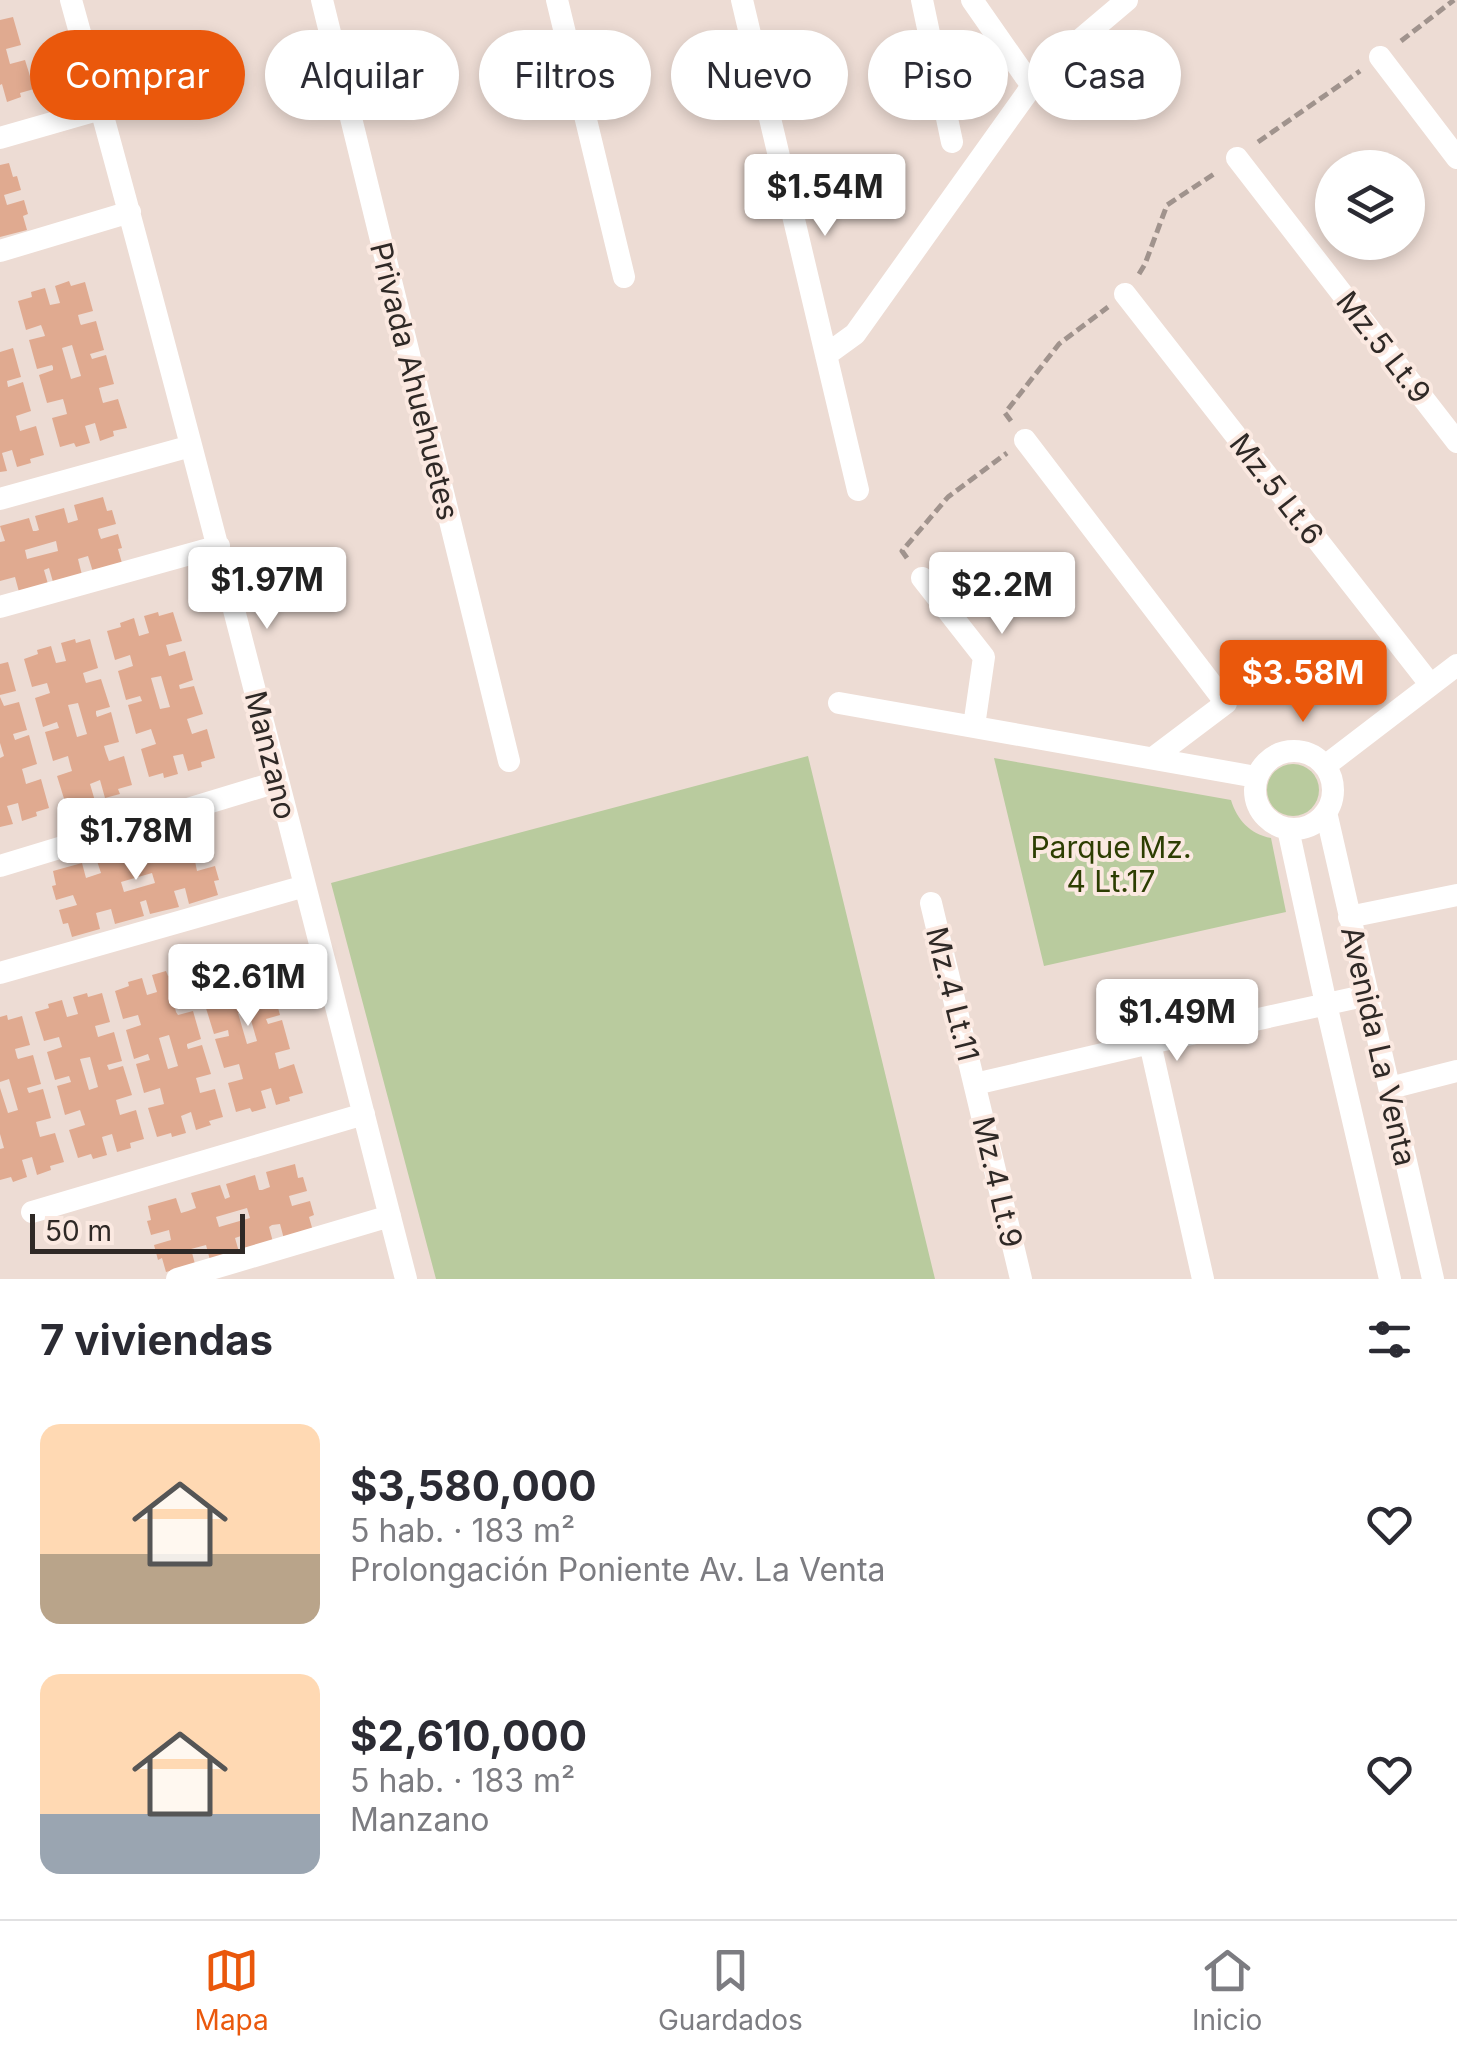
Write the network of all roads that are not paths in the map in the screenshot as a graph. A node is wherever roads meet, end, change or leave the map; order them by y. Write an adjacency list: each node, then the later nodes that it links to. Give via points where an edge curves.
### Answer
1 (71, 0): 8 (street, Manzano)
2 (322, 0): 37 (street, Privada Ahuehuetes)
3 (557, 0): 21 (street)
4 (742, 0): 23 (street)
5 (922, 0): 16 (street)
6 (972, 0): 11 (street)
7 (1127, 0): 9 (street)
8 (80, 30)
9 (1092, 30)
10 (1380, 57): 18 (street)
11 (1028, 80)
12 (1028, 92): 23 (street, via 854,334)
13 (63, 120): 15 (street)
14 (105, 120): 19 (street, Manzano)
15 (0, 138)
16 (952, 142)
17 (1237, 158): 25 (street, Mz.5 Lt.9)
18 (1457, 158)
19 (130, 212): 20 (street); 26 (street, Manzano)
20 (0, 251)
21 (624, 277)
22 (1125, 294): 33 (street, Mz.5 Lt.6)
23 (826, 355): 27 (street)
24 (1025, 440): 36 (street, via 1226,703)
25 (1457, 442)
26 (192, 446): 28 (street); 29 (street, Manzano)
27 (858, 490)
28 (0, 499)
29 (219, 546): 31 (street); 40 (street, Manzano)
30 (922, 578): 35 (street, via 984,656)
31 (0, 607)
32 (1457, 664): 33 (street)
33 (1430, 684): 38 (street)
34 (839, 703): 35 (street)
35 (974, 726): 36 (street)
36 (1153, 758): 39 (street)
37 (508, 761)
38 (1326, 766): 39 (street, via 1296,750 1265,762); 41 (street, via 1332,797)
39 (1256, 777): 42 (street, via 1260,810)
40 (277, 782): 43 (street); 44 (street, Manzano)
41 (1326, 812): 42 (street, via 1314,823); 47 (street, Avenida La Venta)
42 (1288, 829): 50 (street, Avenida La Venta)
43 (0, 866)
44 (305, 886): 48 (street); 55 (street, Manzano)
45 (1457, 895): 47 (street)
46 (931, 903): 53 (street, Mz.4 Lt.11)
47 (1349, 917): 49 (street, Avenida La Venta)
48 (0, 973)
49 (1368, 995): 50 (street); 54 (street, Avenida La Venta)
50 (1326, 1004): 51 (street); 62 (street, Avenida La Venta)
51 (1150, 1043): 53 (street); 61 (street)
52 (1457, 1072): 54 (street)
53 (976, 1084): 60 (street, Mz.4 Lt.9)
54 (1390, 1088): 63 (street, Avenida La Venta)
55 (364, 1114): 56 (street); 57 (street, Manzano)
56 (32, 1212)
57 (390, 1216): 58 (street); 59 (street, Manzano)
58 (177, 1279)
59 (406, 1279)
60 (1021, 1279)
61 (1203, 1279)
62 (1390, 1279)
63 (1433, 1279)

